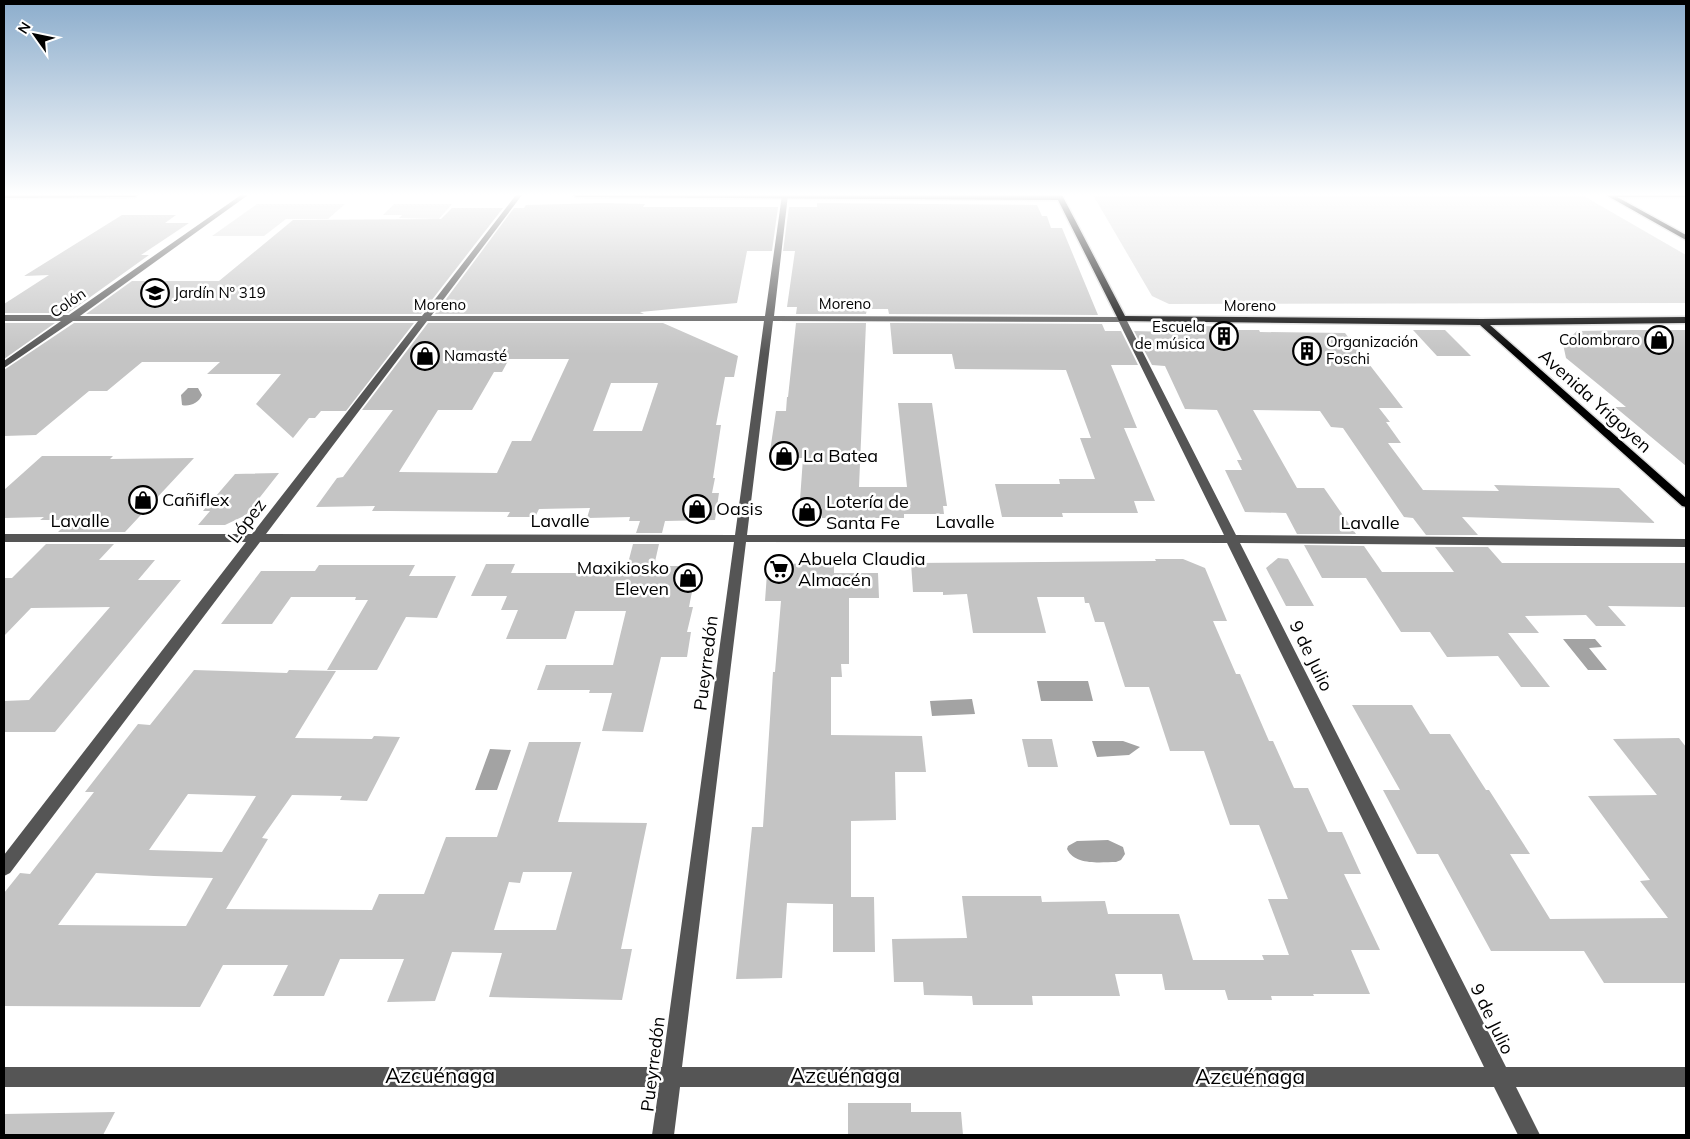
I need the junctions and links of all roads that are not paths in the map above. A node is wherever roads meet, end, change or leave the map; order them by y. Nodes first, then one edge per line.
1 (169, 248) edge
2 (478, 248) edge
3 (779, 248) edge
4 (1086, 248) edge
5 (71, 317) junction
6 (4, 318) edge
7 (424, 318) junction
8 (770, 318) junction
9 (1122, 319) junction
10 (1686, 320) edge
11 (1482, 322) junction
12 (4, 365) edge
13 (1686, 504) edge
14 (4, 538) edge
15 (256, 539) junction
16 (741, 539) junction
17 (1232, 539) junction
18 (1686, 543) edge
19 (4, 868) edge
20 (671, 1076) junction
21 (4, 1077) edge
22 (1500, 1077) junction
23 (1686, 1077) edge
24 (663, 1135) edge
25 (1529, 1135) edge

1 - 5 street, Colón
2 - 7 street, López
3 - 8 street, Pueyrredón
4 - 9 main road, 9 de Julio
5 - 6 street, Moreno
5 - 7 street, Moreno
5 - 12 street, Colón
7 - 8 street, Moreno
7 - 15 street, López
8 - 9 street, Moreno
8 - 16 street, Pueyrredón
9 - 11 main road, Moreno
9 - 17 street, 9 de Julio
10 - 11 main road, Moreno
11 - 13 main road, Avenida Yrigoyen
14 - 15 street, Lavalle
15 - 16 street, Lavalle
15 - 19 street, López
16 - 17 street, Lavalle
16 - 20 street, Pueyrredón
17 - 18 street, Lavalle
17 - 22 street, 9 de Julio
20 - 21 street, Azcuénaga
20 - 22 street, Azcuénaga
20 - 24 street, Pueyrredón
22 - 23 street, Azcuénaga
22 - 25 street, 9 de Julio

